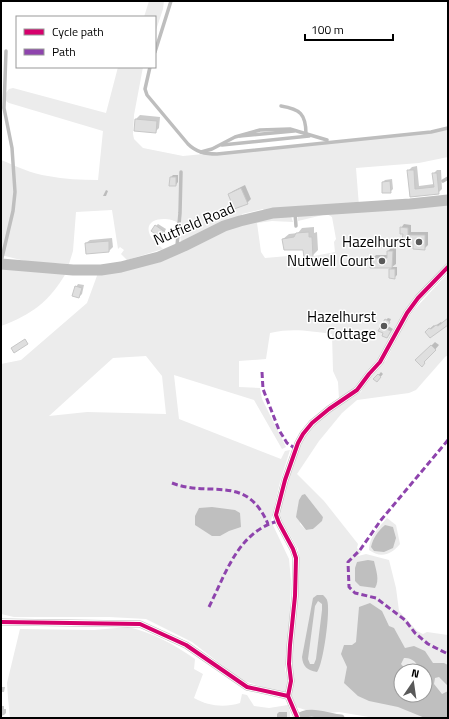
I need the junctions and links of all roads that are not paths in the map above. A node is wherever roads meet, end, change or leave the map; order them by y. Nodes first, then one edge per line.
1 (170, 1) edge
2 (156, 49) edge
3 (6, 51) dead end
4 (150, 68) edge
5 (281, 106) dead end
6 (448, 128) edge
7 (306, 134) junction
8 (312, 136) junction
9 (332, 141) junction
10 (219, 145) junction
11 (200, 152) junction
12 (181, 172) dead end
13 (448, 178) edge
14 (443, 181) dead end
15 (448, 200) edge
16 (295, 212) junction
17 (296, 226) dead end
18 (177, 249) junction
19 (1, 263) edge
20 (448, 267) edge
21 (1, 622) edge
22 (288, 696) junction
23 (297, 717) edge
24 (341, 718) edge

1 - 2 lane
3 - 19 lane
4 - 11 lane
5 - 7 lane
6 - 9 lane
7 - 8 lane
7 - 10 lane
8 - 9 lane
8 - 10 lane
9 - 11 lane
10 - 11 lane
12 - 18 lane
13 - 14 lane
15 - 16 main road, Nutfield Road
16 - 17 lane
16 - 18 main road, Nutfield Road
18 - 19 main road, Nutfield Road
20 - 22 street
21 - 22 street
22 - 23 street
23 - 24 street

